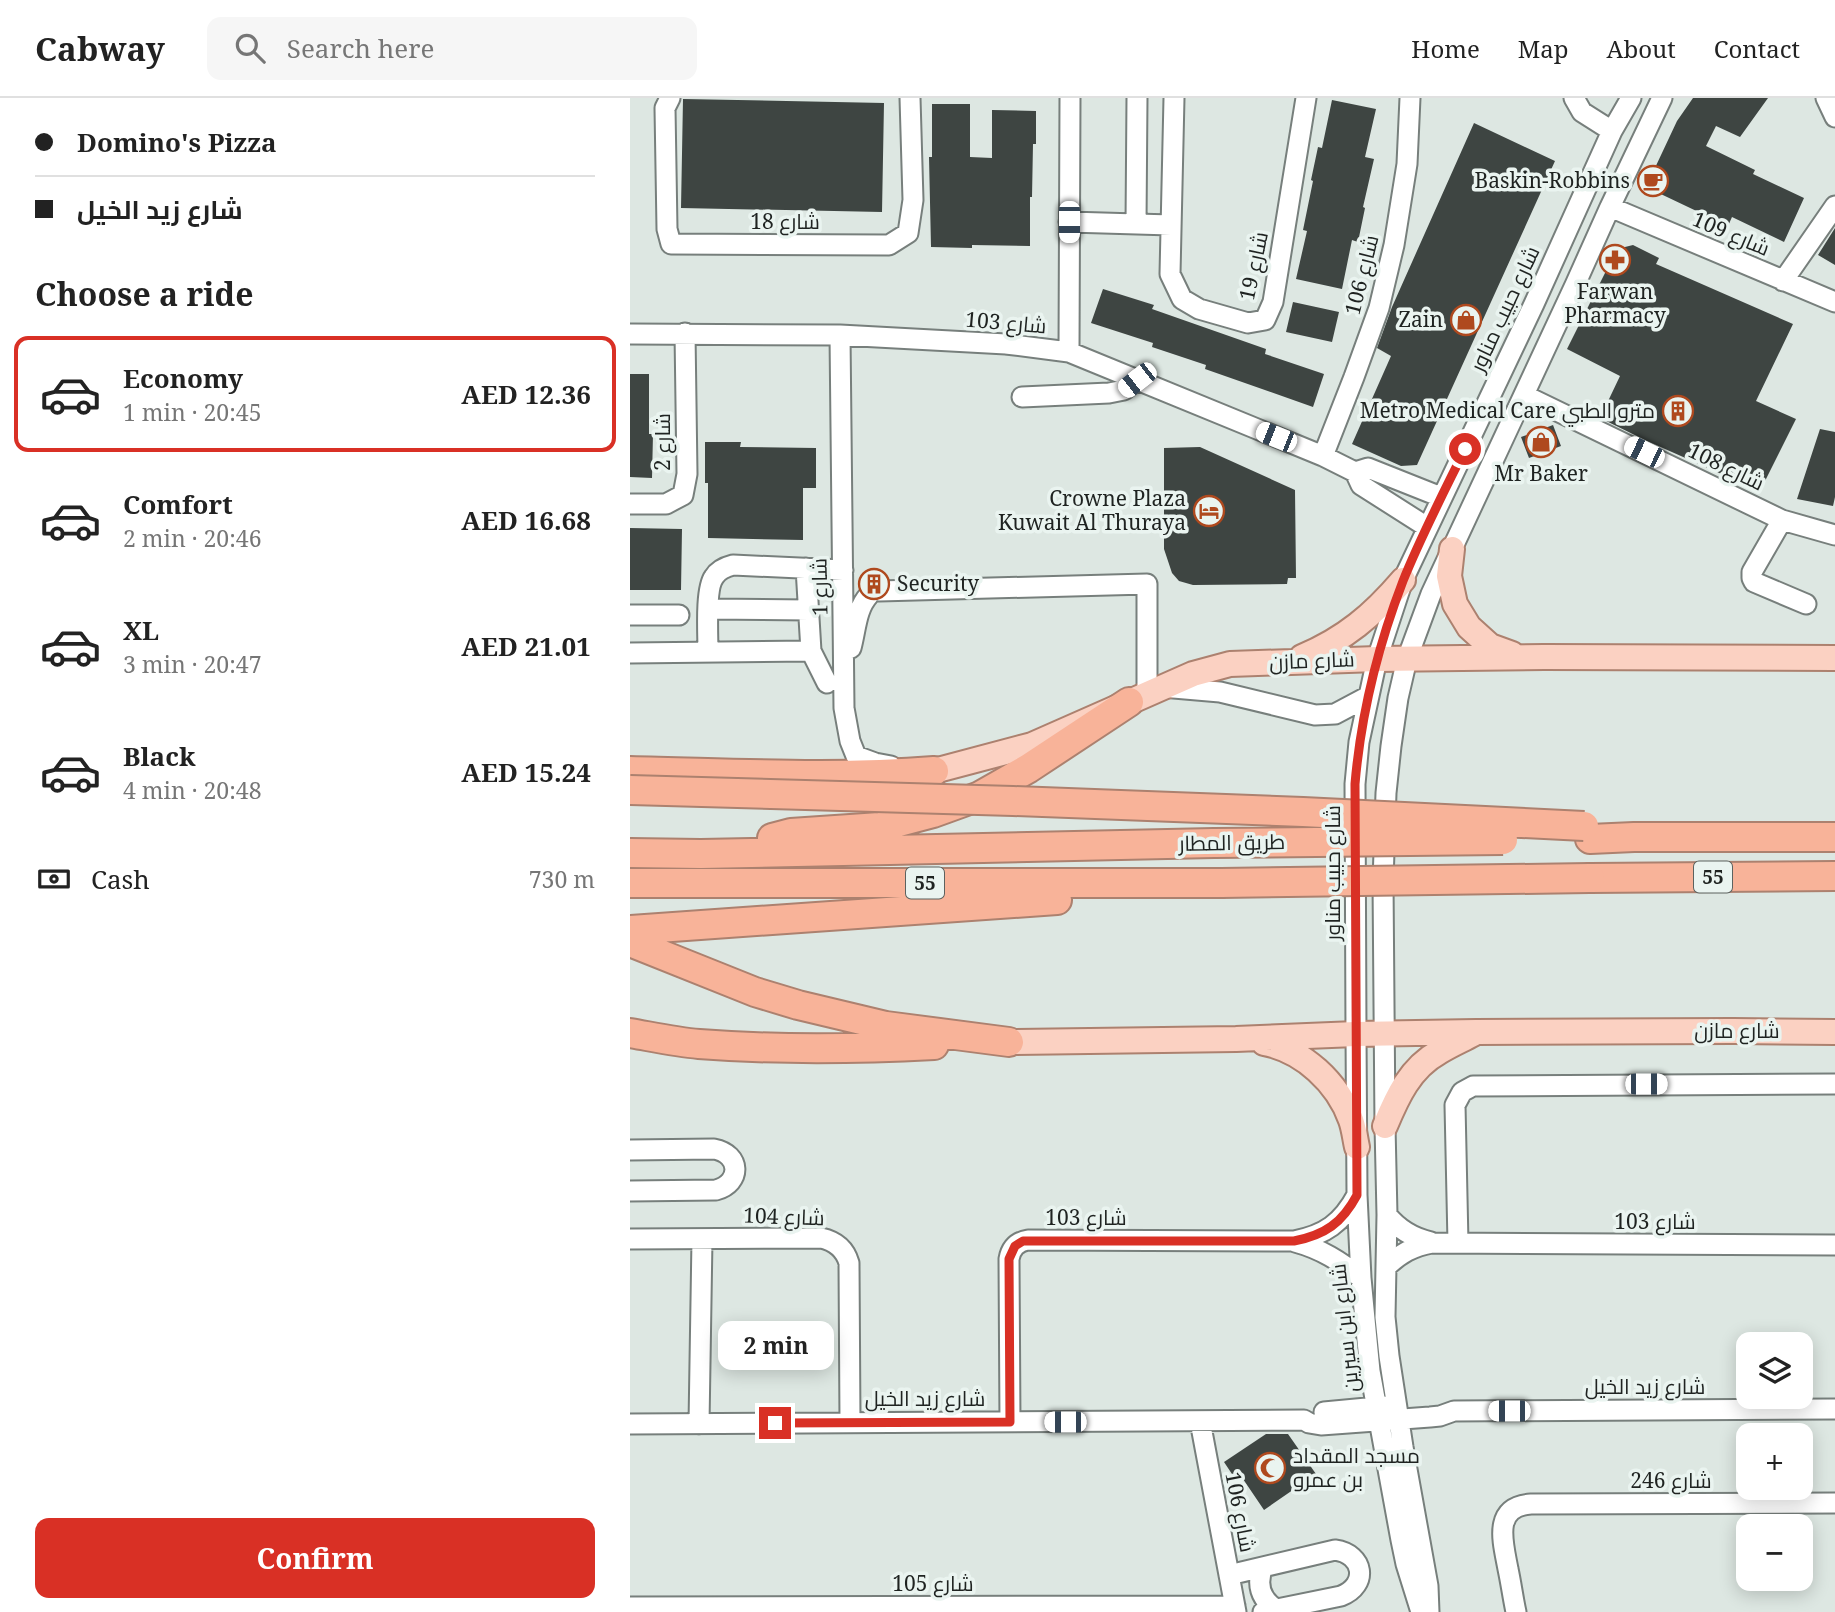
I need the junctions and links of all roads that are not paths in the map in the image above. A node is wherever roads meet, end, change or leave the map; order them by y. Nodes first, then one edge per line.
1 (670, 98) edge
2 (910, 98) edge
3 (1070, 98) edge
4 (1137, 98) edge
5 (1174, 98) edge
6 (1306, 98) edge
7 (1410, 98) edge
8 (1574, 98) edge
9 (1631, 98) edge
10 (1662, 98) edge
11 (1826, 98) edge
12 (1835, 117) edge
13 (1612, 131) junction
14 (1835, 206) edge
15 (1610, 207) junction
16 (1069, 222) junction
17 (1136, 224) junction
18 (1171, 225) junction
19 (1549, 271) junction
20 (1783, 281) junction
21 (1575, 285) junction
22 (1835, 302) edge
23 (1534, 304) junction
24 (1561, 315) junction
25 (685, 333) junction
26 (630, 334) edge
27 (840, 335) junction
28 (1069, 352) junction
29 (1137, 380) junction
30 (1524, 395) junction
31 (1022, 397) dead end
32 (1322, 456) junction
33 (1355, 472) junction
34 (1441, 497) junction
35 (630, 504) edge
36 (1782, 520) junction
37 (1427, 527) junction
38 (1835, 535) edge
39 (1452, 549) junction
40 (806, 568) junction
41 (843, 569) junction
42 (1403, 580) junction
43 (1806, 604) dead end
44 (709, 609) junction
45 (808, 610) junction
46 (630, 615) edge
47 (679, 615) dead end
48 (708, 651) junction
49 (811, 651) junction
50 (630, 653) edge
51 (1544, 657) junction
52 (1835, 658) edge
53 (1377, 659) junction
54 (1407, 659) junction
55 (1289, 662) junction
56 (836, 678) junction
57 (1146, 695) junction
58 (1367, 697) junction
59 (630, 771) edge
60 (934, 771) junction
61 (630, 790) edge
62 (1587, 832) junction
63 (1835, 837) edge
64 (630, 853) edge
65 (701, 854) junction
66 (1835, 876) edge
67 (630, 883) edge
68 (1219, 883) junction
69 (630, 930) edge
70 (630, 942) edge
71 (1476, 1032) junction
72 (1835, 1032) edge
73 (630, 1033) edge
74 (1356, 1034) junction
75 (1384, 1034) junction
76 (1236, 1039) junction
77 (1009, 1042) junction
78 (1835, 1083) edge
79 (1385, 1126) junction
80 (1357, 1147) junction
81 (630, 1150) edge
82 (630, 1191) edge
83 (1357, 1195) junction
84 (1387, 1215) junction
85 (702, 1238) junction
86 (630, 1239) edge
87 (1301, 1240) junction
88 (1432, 1243) junction
89 (1458, 1243) junction
90 (1835, 1245) edge
91 (1386, 1267) junction
92 (1361, 1278) junction
93 (1835, 1409) edge
94 (1398, 1412) junction
95 (1377, 1414) junction
96 (1200, 1421) junction
97 (850, 1422) junction
98 (1010, 1422) junction
99 (630, 1424) edge
100 (699, 1424) junction
101 (1835, 1503) edge
102 (1263, 1567) junction
103 (1229, 1575) junction
104 (630, 1607) edge
105 (769, 1609) edge
106 (926, 1609) edge
107 (1236, 1609) edge
108 (1269, 1610) edge
109 (1421, 1612) edge
110 (1429, 1612) edge
111 (1516, 1612) edge

1 - 2 street, شارع 18
3 - 16 street
4 - 17 street
5 - 18 street, شارع 19
6 - 18 street, شارع 19
7 - 32 street, شارع 106
8 - 13 street
9 - 13 street, شارع حبيب مناور
10 - 15 street
11 - 12 street
13 - 19 street, شارع حبيب مناور
14 - 20 street
15 - 20 street, شارع 109
15 - 21 street
16 - 17 street
16 - 28 street
17 - 18 street
19 - 21 street
19 - 23 street, شارع حبيب مناور
20 - 22 street, شارع 109
21 - 24 street
23 - 24 street
23 - 34 street, شارع حبيب مناور
24 - 30 street
25 - 26 street, شارع 103
25 - 27 street, شارع 103
25 - 35 street, شارع 2
27 - 28 street, شارع 103
27 - 41 street, شارع 1
28 - 29 street, شارع 103
29 - 31 street
29 - 32 street, شارع 103
30 - 36 street, شارع 108
30 - 39 street
32 - 33 street, شارع 103
33 - 34 street, شارع 103
33 - 37 street, شارع 103
34 - 37 street, شارع حبيب مناور
36 - 38 street, شارع 108
36 - 43 street
37 - 42 street, شارع حبيب مناور
39 - 51 main road
39 - 54 street
40 - 41 street
40 - 44 street
40 - 45 street
41 - 56 street, شارع 1
42 - 53 street, شارع حبيب مناور
42 - 55 main road
44 - 45 street
44 - 48 street
45 - 49 street
46 - 47 street
48 - 49 street
48 - 50 street
49 - 56 street
51 - 52 main road, شارع مازن
51 - 54 main road, شارع مازن
53 - 54 main road, شارع مازن
53 - 55 main road, شارع مازن
53 - 58 street, شارع حبيب مناور
54 - 75 street
55 - 57 main road, شارع مازن
56 - 57 street
56 - 60 street, شارع 1
57 - 58 street
57 - 60 main road, شارع مازن
57 - 65 highway
58 - 74 street, شارع حبيب مناور
59 - 60 highway
61 - 62 highway, bridge
62 - 63 highway, طريق المطار / 55
62 - 65 highway, طريق المطار / 55, bridge
64 - 65 highway, طريق المطار / 55
66 - 68 highway, طريق المطار / 55, bridge
67 - 68 highway, طريق المطار / 55
68 - 69 highway
70 - 77 highway
71 - 72 main road, شارع مازن
71 - 75 main road, شارع مازن
71 - 79 main road
73 - 77 highway
74 - 75 main road, شارع مازن
74 - 76 main road, شارع مازن
74 - 80 street, شارع ابن سيرين
75 - 79 street, شارع ابن سيرين
76 - 77 main road, شارع مازن
76 - 80 main road
78 - 89 street
79 - 84 street, شارع ابن سيرين
80 - 83 street, شارع ابن سيرين
81 - 82 street
83 - 87 street
83 - 92 street, شارع ابن سيرين
84 - 88 street, شارع 103
84 - 91 street, شارع ابن سيرين
85 - 86 street, شارع 104
85 - 97 street, شارع 104
85 - 100 street
87 - 92 street, شارع 103
87 - 98 street, شارع 103
88 - 89 street, شارع 103
88 - 91 street, شارع 103
89 - 90 street, شارع 103
91 - 94 street, شارع ابن سيرين
92 - 95 street, شارع ابن سيرين
93 - 94 street, شارع زيد الخيل
94 - 95 street, شارع زيد الخيل
94 - 110 street, شارع ابن سيرين
95 - 96 street, شارع زيد الخيل
95 - 109 street, شارع ابن سيرين
96 - 98 street, شارع زيد الخيل
96 - 103 street, شارع 106
97 - 98 street, شارع زيد الخيل
97 - 100 street, شارع زيد الخيل
99 - 100 street, شارع زيد الخيل
101 - 111 street, شارع 246
102 - 103 street
102 - 108 street
102 - 108 street
103 - 107 street, شارع 106
104 - 105 street, شارع 105
105 - 106 street, شارع 105
106 - 107 street, شارع 105

